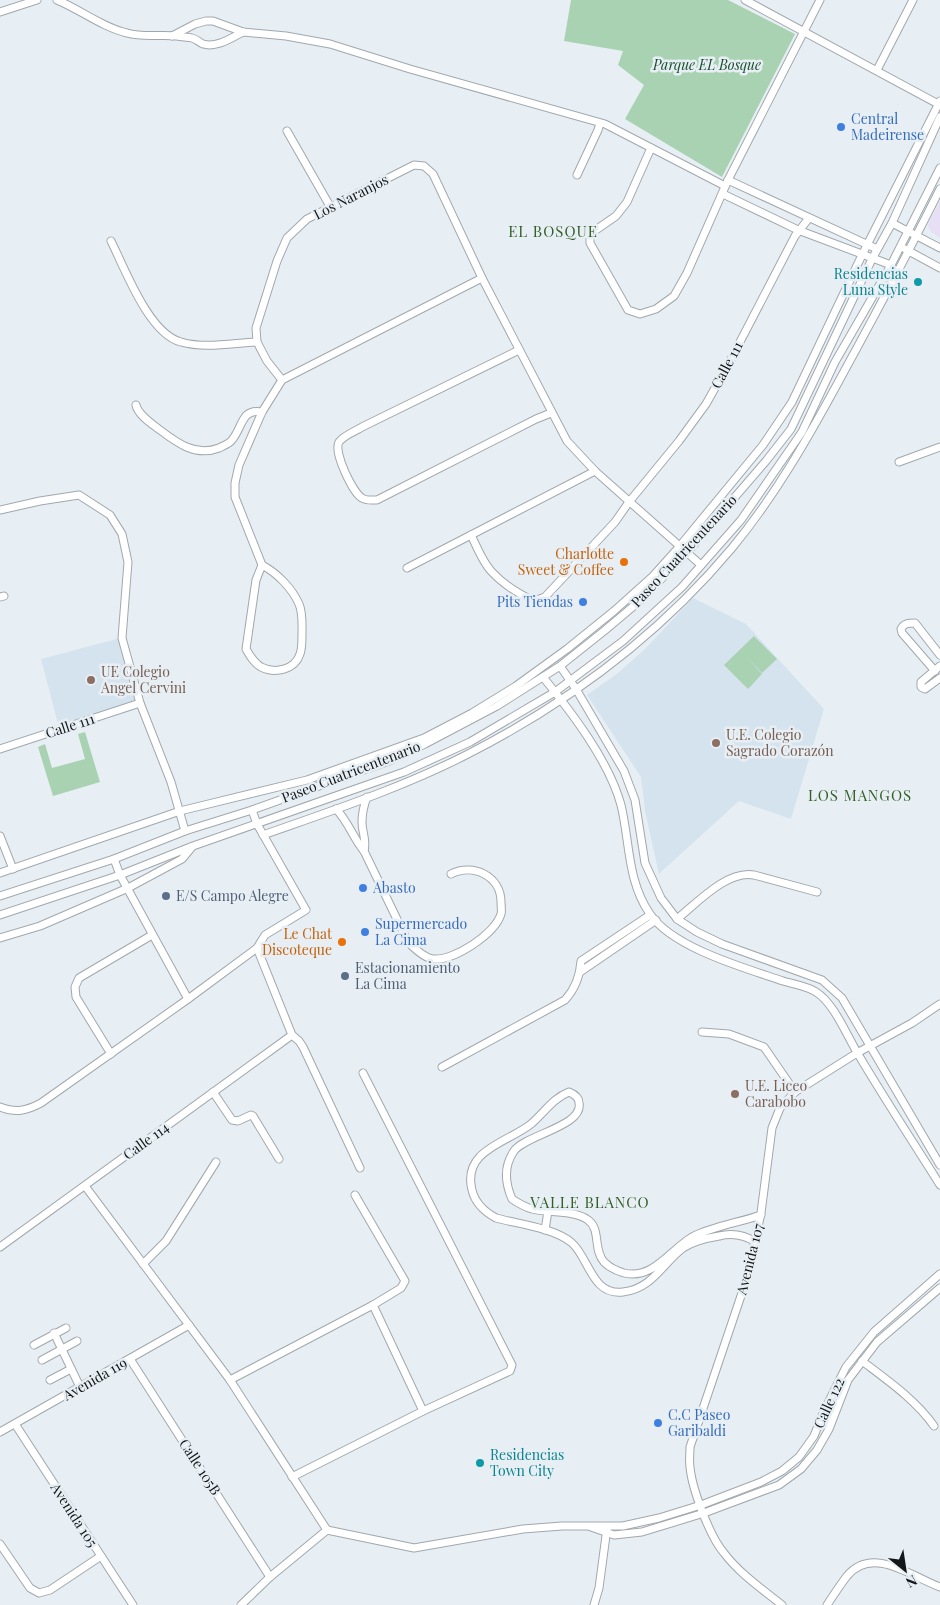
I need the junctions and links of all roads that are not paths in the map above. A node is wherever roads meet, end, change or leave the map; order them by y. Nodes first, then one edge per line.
1 (10, 0) edge
2 (38, 0) edge
3 (57, 0) edge
4 (745, 0) edge
5 (820, 0) edge
6 (913, 0) edge
7 (17, 6) junction
8 (0, 12) edge
9 (195, 24) junction
10 (242, 32) junction
11 (803, 32) junction
12 (172, 36) junction
13 (193, 38) junction
14 (876, 70) junction
15 (940, 104) edge
16 (940, 118) edge
17 (600, 123) junction
18 (287, 131) dead end
19 (651, 148) junction
20 (940, 168) edge
21 (577, 175) dead end
22 (725, 187) junction
23 (940, 189) edge
24 (331, 208) junction
25 (809, 218) junction
26 (892, 223) junction
27 (798, 230) junction
28 (908, 231) junction
29 (916, 236) junction
30 (110, 241) dead end
31 (867, 246) junction
32 (900, 247) junction
33 (940, 248) edge
34 (877, 249) junction
35 (909, 251) junction
36 (862, 256) junction
37 (872, 259) junction
38 (891, 265) junction
39 (940, 268) edge
40 (482, 278) junction
41 (257, 342) junction
42 (519, 350) junction
43 (851, 361) junction
44 (835, 362) junction
45 (282, 380) junction
46 (136, 405) dead end
47 (262, 412) junction
48 (551, 413) junction
49 (940, 446) edge
50 (899, 462) dead end
51 (594, 470) junction
52 (629, 502) junction
53 (0, 510) edge
54 (471, 535) junction
55 (679, 548) junction
56 (686, 553) junction
57 (262, 565) junction
58 (701, 566) junction
59 (407, 568) dead end
60 (572, 644) junction
61 (585, 646) junction
62 (940, 655) edge
63 (560, 666) junction
64 (937, 669) edge
65 (543, 677) junction
66 (940, 678) edge
67 (570, 680) junction
68 (516, 686) junction
69 (576, 689) junction
70 (521, 692) junction
71 (554, 692) junction
72 (560, 699) junction
73 (140, 703) junction
74 (424, 738) junction
75 (436, 739) junction
76 (0, 749) edge
77 (455, 760) junction
78 (427, 762) junction
79 (367, 797) junction
80 (336, 809) junction
81 (252, 810) junction
82 (180, 811) junction
83 (257, 824) junction
84 (185, 831) junction
85 (263, 835) junction
86 (0, 836) edge
87 (193, 846) junction
88 (364, 851) junction
89 (114, 859) junction
90 (13, 869) junction
91 (0, 873) edge
92 (451, 874) dead end
93 (120, 875) junction
94 (128, 888) junction
95 (817, 892) dead end
96 (0, 896) edge
97 (0, 915) edge
98 (650, 915) junction
99 (677, 919) junction
100 (656, 920) junction
101 (152, 935) junction
102 (0, 938) edge
103 (257, 948) junction
104 (580, 972) junction
105 (188, 999) junction
106 (940, 1004) edge
107 (702, 1032) dead end
108 (292, 1035) junction
109 (870, 1046) junction
110 (857, 1053) junction
111 (111, 1054) junction
112 (442, 1067) dead end
113 (363, 1072) dead end
114 (213, 1092) junction
115 (795, 1092) junction
116 (0, 1107) edge
117 (279, 1159) dead end
118 (216, 1162) dead end
119 (940, 1165) edge
120 (360, 1168) dead end
121 (940, 1185) edge
122 (85, 1186) junction
123 (355, 1195) dead end
124 (548, 1211) junction
125 (761, 1214) junction
126 (732, 1224) junction
127 (545, 1230) junction
128 (732, 1234) junction
129 (755, 1242) junction
130 (0, 1247) edge
131 (143, 1264) junction
132 (940, 1274) edge
133 (632, 1275) junction
134 (940, 1288) edge
135 (633, 1290) junction
136 (372, 1305) junction
137 (188, 1325) junction
138 (66, 1328) dead end
139 (54, 1333) junction
140 (77, 1341) dead end
141 (34, 1345) dead end
142 (62, 1350) junction
143 (130, 1359) junction
144 (42, 1360) dead end
145 (862, 1361) junction
146 (71, 1369) junction
147 (50, 1380) dead end
148 (230, 1380) junction
149 (80, 1387) junction
150 (422, 1411) junction
151 (15, 1424) junction
152 (934, 1426) dead end
153 (0, 1432) edge
154 (292, 1477) junction
155 (701, 1505) junction
156 (704, 1513) junction
157 (607, 1529) junction
158 (327, 1530) junction
159 (0, 1544) edge
160 (101, 1556) junction
161 (270, 1577) junction
162 (940, 1587) edge
163 (131, 1604) edge
164 (241, 1605) edge
165 (594, 1605) edge
166 (782, 1605) edge
167 (827, 1605) edge

1 - 7 street
2 - 7 street
3 - 12 street
4 - 11 street
5 - 11 street
6 - 14 street
7 - 8 street
9 - 10 street
9 - 12 street
9 - 13 street
10 - 13 street
10 - 17 street
11 - 14 street
11 - 22 street
12 - 13 street
14 - 15 street
15 - 31 street, Paseo Cuatricentenario
16 - 26 street, Paseo Cuatricentenario
17 - 19 street
17 - 21 street
18 - 24 street
19 - 22 street
19 - 22 street
20 - 28 street, Paseo Cuatricentenario
22 - 25 street
22 - 27 street
23 - 29 street, Paseo Cuatricentenario
24 - 40 street, Los Naranjos
24 - 41 street, Los Naranjos
25 - 27 street, Calle 111
25 - 31 street
26 - 28 street
26 - 34 street, Paseo Cuatricentenario
27 - 36 street
27 - 52 street, Calle 111
28 - 29 street
28 - 32 street, Paseo Cuatricentenario
29 - 33 street
29 - 35 street, Paseo Cuatricentenario
30 - 41 street
31 - 34 street
31 - 36 street, Paseo Cuatricentenario
32 - 35 street
32 - 38 street, Paseo Cuatricentenario
34 - 37 street, Paseo Cuatricentenario
35 - 39 street
35 - 43 street, Paseo Cuatricentenario
36 - 37 street
36 - 55 street, Paseo Cuatricentenario
37 - 38 street
37 - 56 street, Paseo Cuatricentenario
38 - 44 street, Paseo Cuatricentenario
40 - 42 street
40 - 45 street
41 - 45 street
42 - 48 street
42 - 48 street
43 - 44 street
43 - 69 street, Paseo Cuatricentenario
44 - 58 street, Paseo Cuatricentenario
45 - 47 street
46 - 47 street
47 - 57 street
48 - 51 street
49 - 50 street
51 - 52 street
51 - 54 street
52 - 54 street, Calle 111
52 - 55 street
53 - 73 street
54 - 59 street
55 - 56 street
55 - 60 street, Paseo Cuatricentenario
56 - 58 street
56 - 61 street, Paseo Cuatricentenario
57 - 57 street
58 - 67 street, Paseo Cuatricentenario
60 - 61 street
60 - 68 street, Paseo Cuatricentenario
61 - 63 street, Paseo Cuatricentenario
62 - 64 street
63 - 65 street, Paseo Cuatricentenario
63 - 67 street
64 - 66 street
65 - 70 street, Paseo Cuatricentenario
65 - 71 street
67 - 69 street
67 - 71 street, Paseo Cuatricentenario
68 - 70 street
68 - 74 street, Paseo Cuatricentenario
69 - 72 street, Paseo Cuatricentenario
69 - 99 street
70 - 75 street, Paseo Cuatricentenario
71 - 72 street
71 - 78 street, Paseo Cuatricentenario
72 - 77 street, Paseo Cuatricentenario
72 - 98 street
73 - 76 street, Calle 111
73 - 82 street
74 - 75 street
74 - 82 street, Paseo Cuatricentenario
75 - 81 street, Paseo Cuatricentenario
77 - 78 street
77 - 79 street, Paseo Cuatricentenario
78 - 83 street, Paseo Cuatricentenario
79 - 80 street, Paseo Cuatricentenario
79 - 88 street
80 - 85 street, Paseo Cuatricentenario
80 - 88 street
81 - 83 street
81 - 84 street, Paseo Cuatricentenario
82 - 84 street
82 - 90 street, Paseo Cuatricentenario
83 - 85 street
83 - 87 street, Paseo Cuatricentenario
84 - 89 street, Paseo Cuatricentenario
85 - 103 street
86 - 90 street
87 - 93 street, Paseo Cuatricentenario
87 - 94 street, Paseo Cuatricentenario
88 - 92 street
89 - 93 street
89 - 96 street, Paseo Cuatricentenario
90 - 91 street, Paseo Cuatricentenario
93 - 94 street
93 - 97 street, Paseo Cuatricentenario
94 - 101 street
94 - 102 street, Paseo Cuatricentenario
95 - 99 street
98 - 100 street
98 - 104 street
99 - 109 street
100 - 104 street
100 - 110 street
101 - 105 street
101 - 111 street
103 - 105 street
103 - 108 street
104 - 112 street
105 - 111 street
106 - 109 street, Avenida 107
107 - 115 street
108 - 114 street, Calle 114
108 - 120 street
109 - 110 street, Avenida 107
109 - 119 street
110 - 115 street, Avenida 107
110 - 121 street
111 - 116 street
113 - 150 street
114 - 117 street
114 - 122 street, Calle 114
115 - 125 street, Avenida 107
118 - 131 street
122 - 130 street, Calle 114
122 - 131 street
123 - 136 street
124 - 127 street
124 - 127 street
124 - 133 street
125 - 126 street
125 - 129 street, Avenida 107
126 - 128 street
126 - 133 street
127 - 135 street
128 - 129 street
128 - 135 street
129 - 155 street, Avenida 107
131 - 137 street
132 - 155 street, Calle 122
133 - 135 street
134 - 145 street, Calle 122
136 - 148 street
136 - 150 street
137 - 143 street, Avenida 119
137 - 148 street
138 - 139 street
139 - 141 street
139 - 142 street
140 - 142 street
142 - 144 street
142 - 146 street
143 - 149 street, Avenida 119
143 - 161 street, Calle 105B
145 - 152 street
145 - 156 street, Calle 122
146 - 147 street
146 - 149 street
148 - 154 street
149 - 151 street, Avenida 119
150 - 154 street
151 - 153 street, Avenida 119
151 - 160 street, Avenida 105
154 - 158 street
155 - 156 street, Avenida 107
155 - 157 street, Calle 122
156 - 157 street, Calle 122
156 - 166 street, Avenida 107
157 - 158 street
157 - 165 street
158 - 161 street
159 - 160 street
160 - 163 street, Avenida 105
161 - 164 street
162 - 167 street

